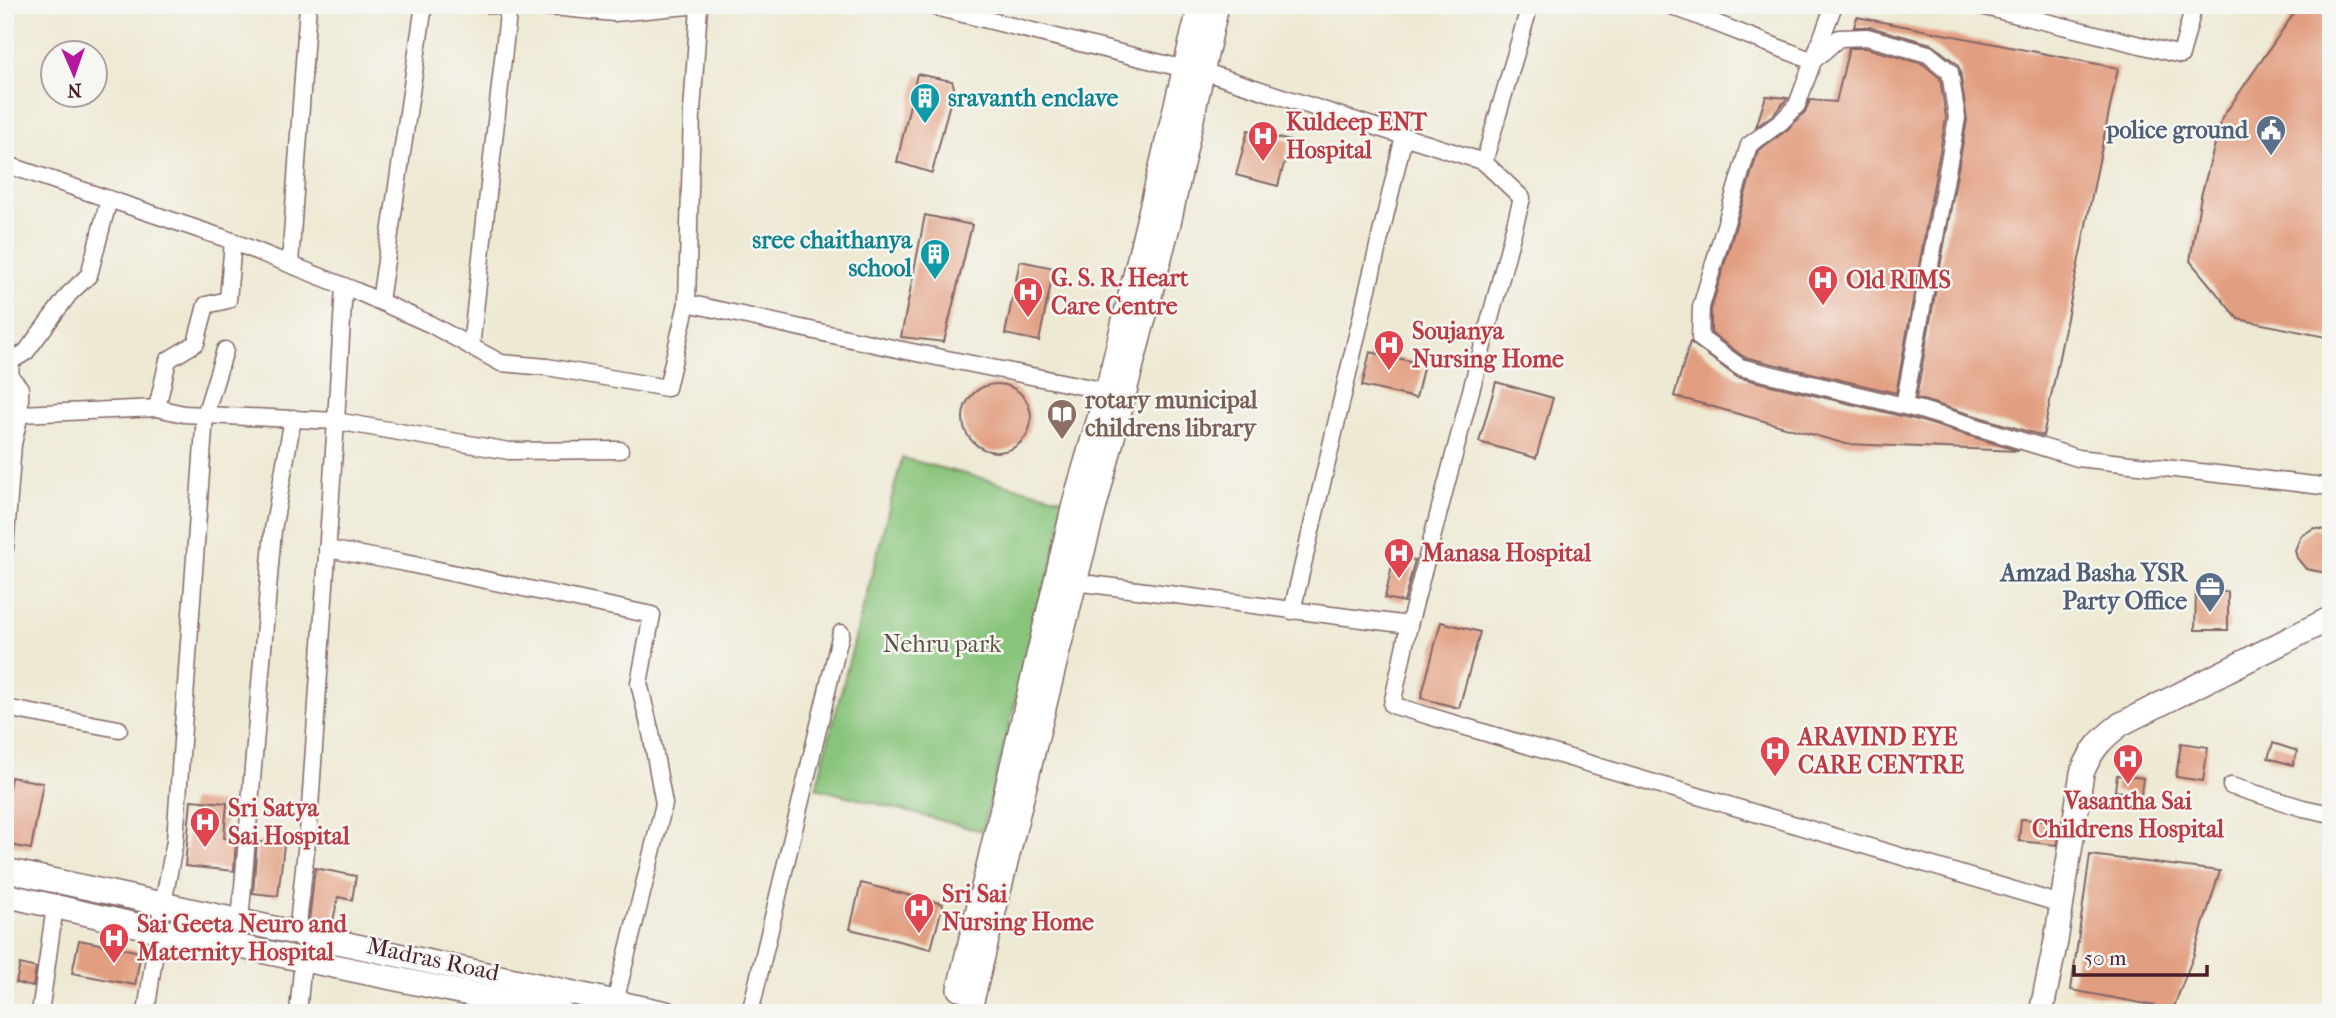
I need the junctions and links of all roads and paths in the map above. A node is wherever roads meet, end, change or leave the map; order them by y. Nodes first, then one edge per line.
1 (307, 5) edge
2 (424, 5) edge
3 (491, 5) edge
4 (699, 5) edge
5 (927, 5) edge
6 (1200, 5) edge
7 (1217, 5) edge
8 (1530, 5) edge
9 (1669, 5) edge
10 (1834, 5) edge
11 (1977, 5) edge
12 (2194, 5) edge
13 (509, 6) edge
14 (1814, 61) junction
15 (1194, 70) junction
16 (1404, 136) junction
17 (1484, 162) junction
18 (5, 164) edge
19 (109, 199) junction
20 (233, 241) junction
21 (290, 264) junction
22 (344, 286) junction
23 (380, 301) junction
24 (687, 303) junction
25 (471, 347) junction
26 (225, 350) dead end
27 (1116, 393) junction
28 (1904, 406) junction
29 (157, 408) junction
30 (20, 414) junction
31 (205, 415) junction
32 (293, 418) junction
33 (335, 421) junction
34 (9, 443) edge
35 (621, 450) dead end
36 (2331, 487) edge
37 (5, 549) edge
38 (327, 549) junction
39 (1066, 581) junction
40 (1292, 611) junction
41 (2331, 618) edge
42 (1409, 625) junction
43 (841, 633) dead end
44 (5, 708) edge
45 (119, 729) dead end
46 (2231, 786) dead end
47 (2331, 814) edge
48 (5, 870) edge
49 (5, 895) edge
50 (2061, 904) junction
51 (163, 905) junction
52 (55, 906) junction
53 (240, 922) junction
54 (158, 930) junction
55 (297, 934) junction
56 (303, 959) junction
57 (615, 1002) junction
58 (40, 1013) edge
59 (146, 1013) edge
60 (298, 1013) edge
61 (562, 1013) edge
62 (666, 1013) edge
63 (750, 1013) edge
64 (953, 1013) edge
65 (969, 1013) edge
66 (2041, 1013) edge

1 - 21 street
2 - 23 street
3 - 13 street
4 - 13 street
4 - 24 street
5 - 15 street
6 - 15 main road
7 - 15 main road
8 - 17 street
9 - 14 street
10 - 14 street
11 - 12 street
13 - 25 street
14 - 28 street
14 - 28 street
15 - 16 street
15 - 27 main road
16 - 17 street
16 - 40 street
17 - 42 street
18 - 19 street
19 - 20 street
19 - 30 street
20 - 21 street
20 - 29 street
21 - 22 street
22 - 23 street
22 - 33 street
23 - 25 street
24 - 25 street
24 - 27 street
26 - 31 street
27 - 39 main road
28 - 36 street
29 - 30 street
29 - 31 street
30 - 34 street
31 - 32 street
31 - 51 street
32 - 33 street
32 - 53 street
33 - 35 street
33 - 38 street
34 - 37 street
38 - 55 street
38 - 57 street
39 - 40 street
39 - 64 main road
39 - 65 main road
40 - 42 street
41 - 50 main road
42 - 50 street
43 - 63 street
44 - 45 street
46 - 47 street
48 - 51 main road
49 - 52 main road, Madras Road
50 - 66 main road
51 - 53 main road
51 - 54 street
52 - 54 main road, Madras Road
52 - 58 street
53 - 55 main road
54 - 56 main road, Madras Road
54 - 59 street
55 - 57 main road
56 - 60 street
56 - 61 main road, Madras Road
57 - 62 main road

